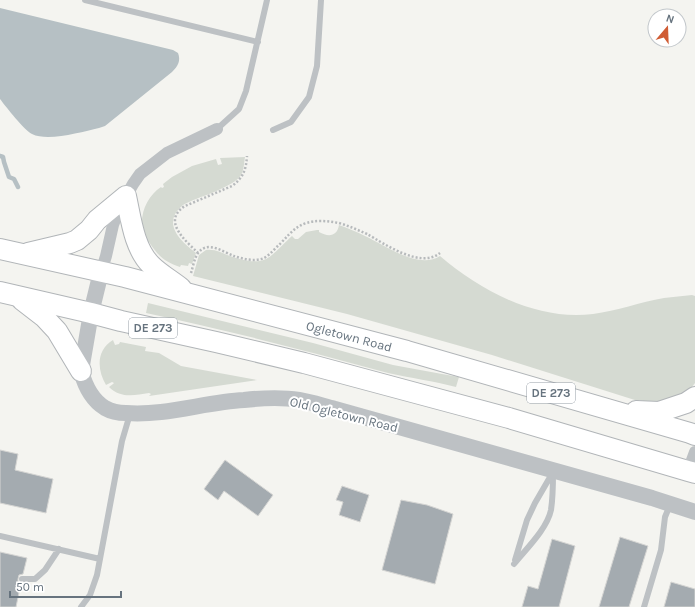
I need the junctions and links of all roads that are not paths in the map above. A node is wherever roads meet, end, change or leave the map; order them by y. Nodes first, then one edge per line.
1 (85, 0) edge
2 (268, 0) edge
3 (321, 0) edge
4 (258, 42) junction
5 (217, 129) joint
6 (273, 130) dead end
7 (126, 196) junction
8 (0, 249) edge
9 (22, 254) junction
10 (101, 272) junction
11 (9, 294) edge
12 (189, 294) junction
13 (91, 313) junction
14 (81, 371) junction
15 (695, 397) edge
16 (610, 410) junction
17 (130, 413) junction
18 (695, 435) edge
19 (695, 452) edge
20 (553, 470) junction
21 (693, 470) edge
22 (670, 503) junction
23 (695, 512) edge
24 (0, 536) edge
25 (59, 550) junction
26 (100, 559) junction
27 (22, 579) dead end
28 (81, 607) edge
29 (644, 607) edge

1 - 4 lane
2 - 4 lane
3 - 6 lane
4 - 5 lane
5 - 7 street
7 - 9 main road
7 - 10 street
7 - 12 main road
8 - 9 main road, Ogletown Road / DE 273
9 - 10 main road, Ogletown Road / DE 273
10 - 12 main road, Ogletown Road / DE 273
10 - 13 street, Old Ogletown Road
11 - 13 main road, DE 273
11 - 14 main road
12 - 16 main road, Ogletown Road / DE 273
13 - 14 street, Old Ogletown Road
13 - 21 main road, DE 273
14 - 17 street, Old Ogletown Road
15 - 16 main road
16 - 18 main road, Ogletown Road / DE 273
17 - 20 street, Old Ogletown Road
17 - 26 lane
19 - 21 street
20 - 20 lane
20 - 22 street, Old Ogletown Road
22 - 23 street, Old Ogletown Road
22 - 29 lane
24 - 25 lane
25 - 26 lane
25 - 27 lane
26 - 28 lane

